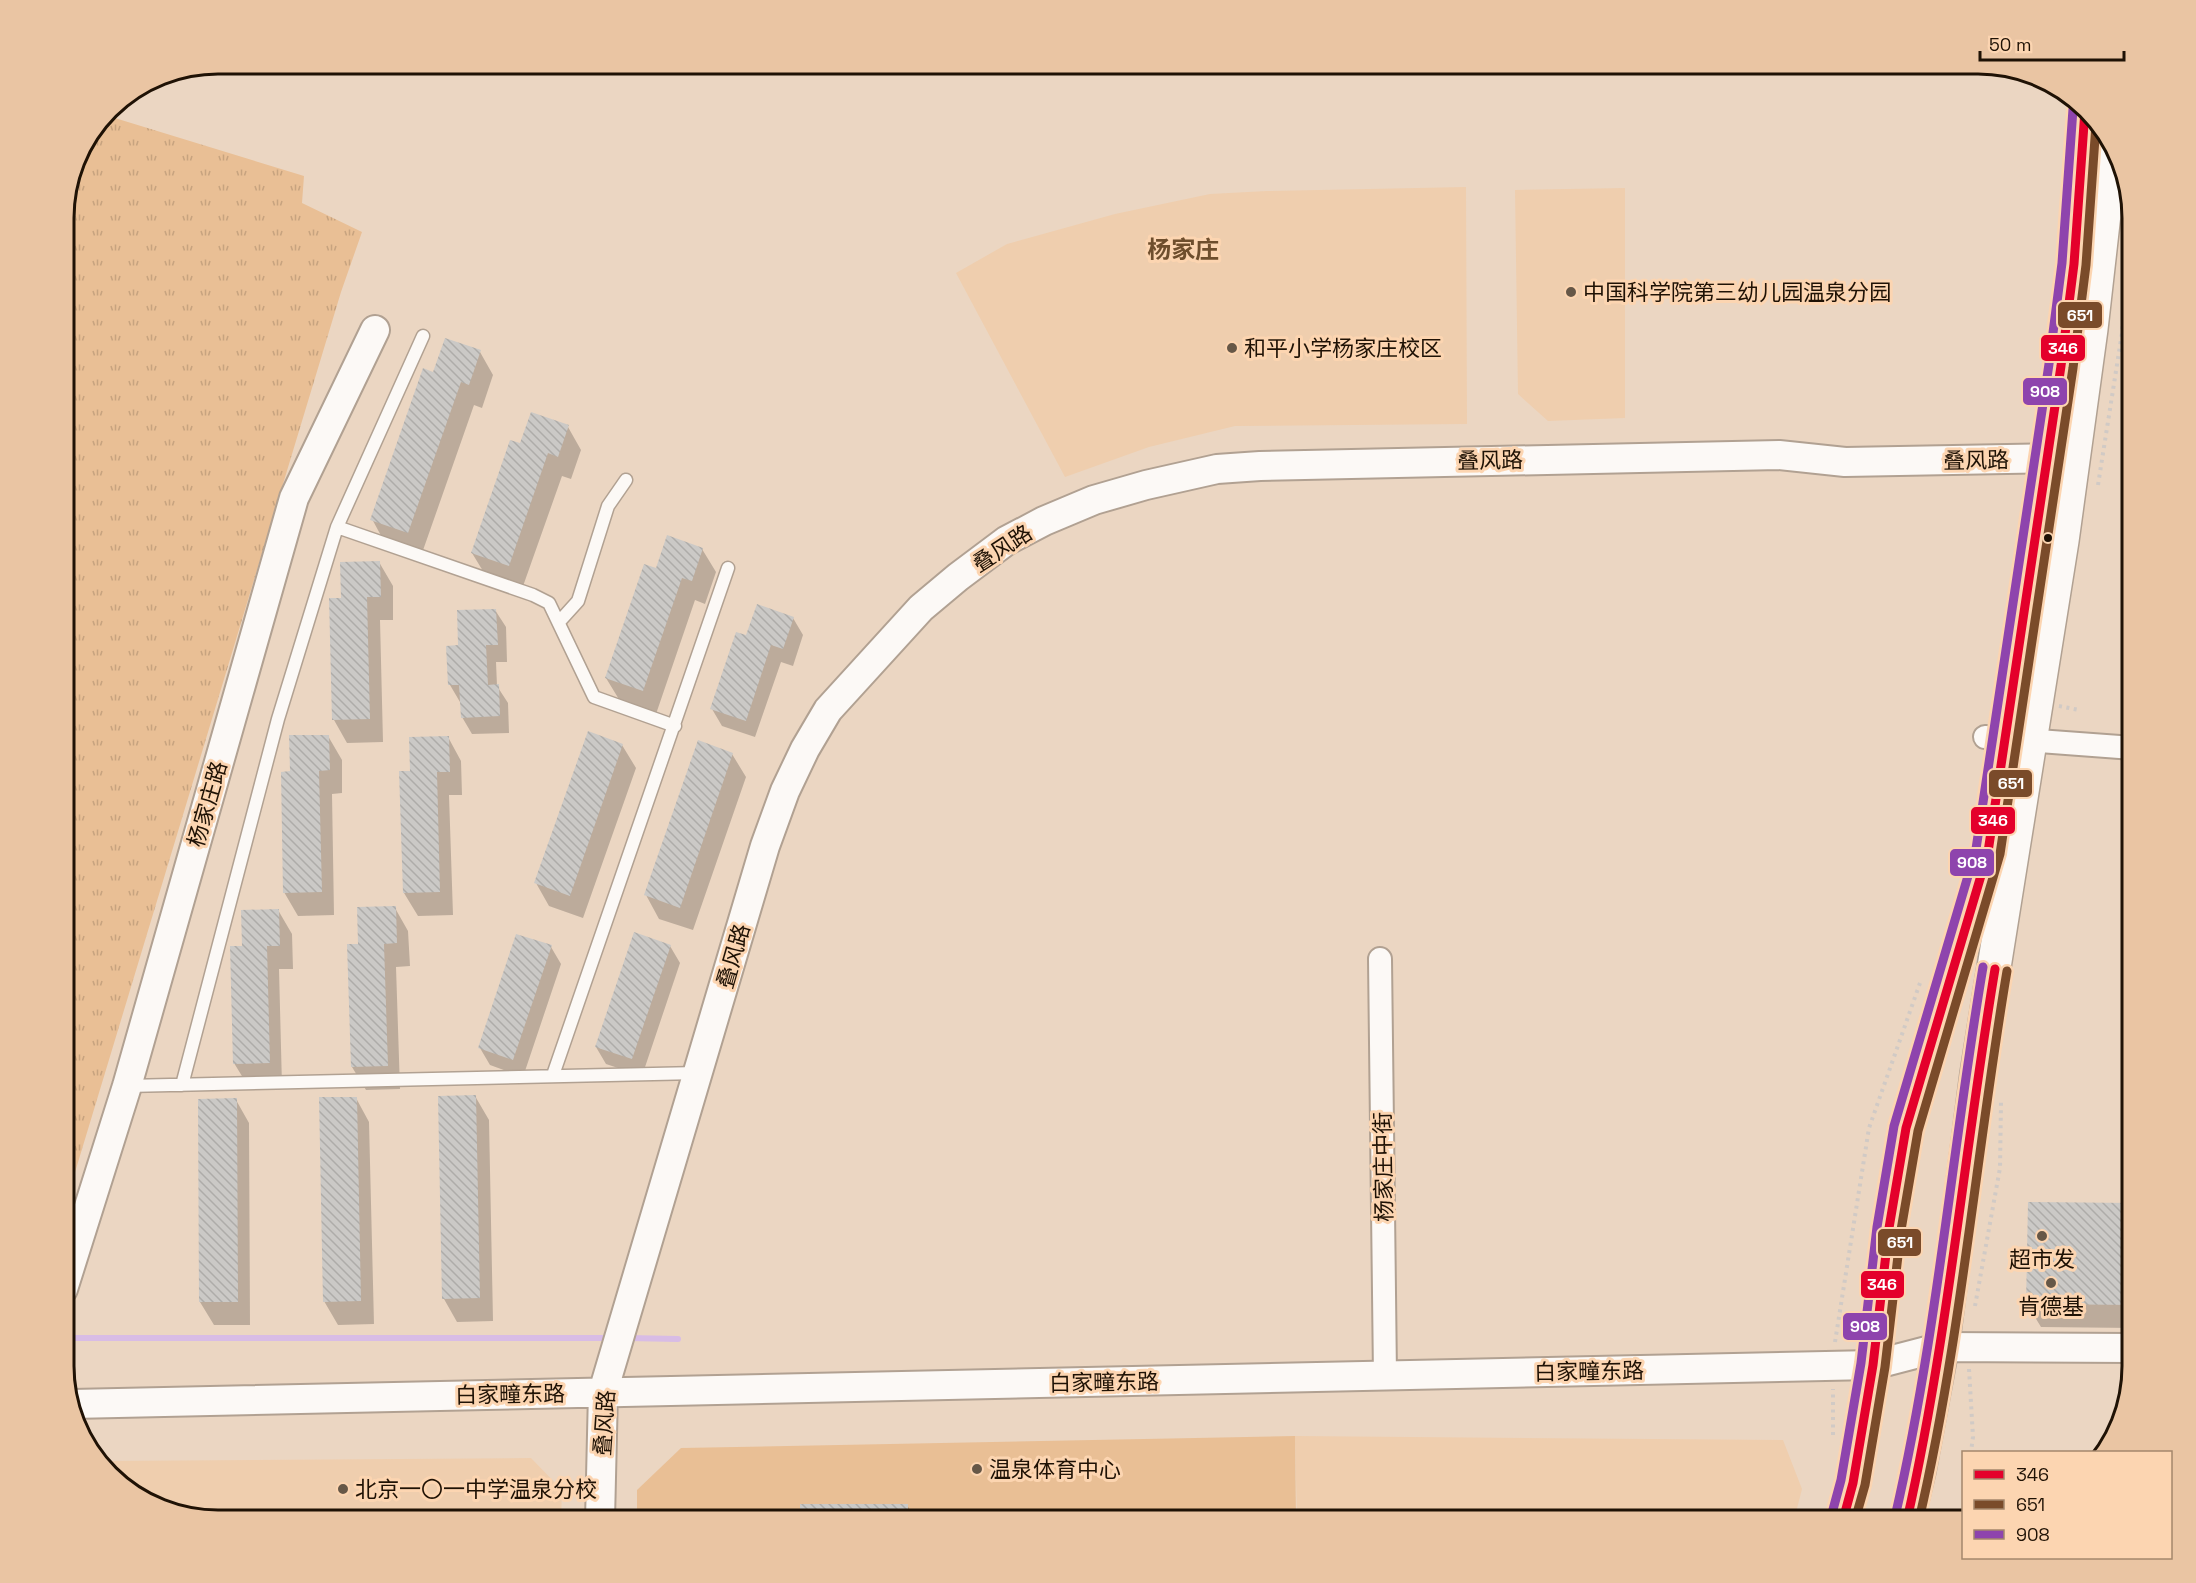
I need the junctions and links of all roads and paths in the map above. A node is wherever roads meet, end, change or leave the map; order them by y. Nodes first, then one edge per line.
1 (2084, 119) edge
2 (2108, 154) edge
3 (375, 330) dead end
4 (2122, 333) edge
5 (423, 336) dead end
6 (2060, 458) junction
7 (626, 480) dead end
8 (2097, 493) dead end
9 (337, 527) junction
10 (728, 568) dead end
11 (559, 622) junction
12 (2064, 696) dead end
13 (675, 726) junction
14 (2019, 739) junction
15 (2122, 747) edge
16 (1380, 959) dead end
17 (1924, 973) dead end
18 (698, 1073) junction
19 (553, 1075) junction
20 (182, 1085) junction
21 (127, 1086) junction
22 (2001, 1097) dead end
23 (74, 1254) edge
24 (1955, 1347) junction
25 (2122, 1348) edge
26 (1873, 1365) junction
27 (1833, 1366) junction
28 (1385, 1376) junction
29 (603, 1392) junction
30 (79, 1404) edge
31 (1833, 1443) dead end
32 (1971, 1451) edge
33 (600, 1510) edge
34 (1846, 1510) edge
35 (1909, 1510) edge

1 - 6 main road
2 - 6 main road
3 - 21 street, 杨家庄路
4 - 8 path
5 - 9 lane
6 - 14 main road
6 - 18 street, 叠风路
7 - 11 lane
9 - 11 lane
9 - 20 lane
10 - 13 lane
11 - 13 lane
12 - 14 path
13 - 19 lane
14 - 15 street
14 - 24 main road
14 - 26 main road
16 - 28 street, 杨家庄中街
17 - 27 path
18 - 19 lane
18 - 29 street, 叠风路
19 - 20 lane
20 - 21 lane
21 - 23 street, 杨家庄路
22 - 24 path
24 - 25 street, 白家疃东路
24 - 26 street, 白家疃东路
24 - 32 path
24 - 35 main road
26 - 27 street, 白家疃东路
26 - 34 main road
27 - 28 street, 白家疃东路
27 - 31 path
28 - 29 street, 白家疃东路
29 - 30 street, 白家疃东路
29 - 33 street, 叠风路

